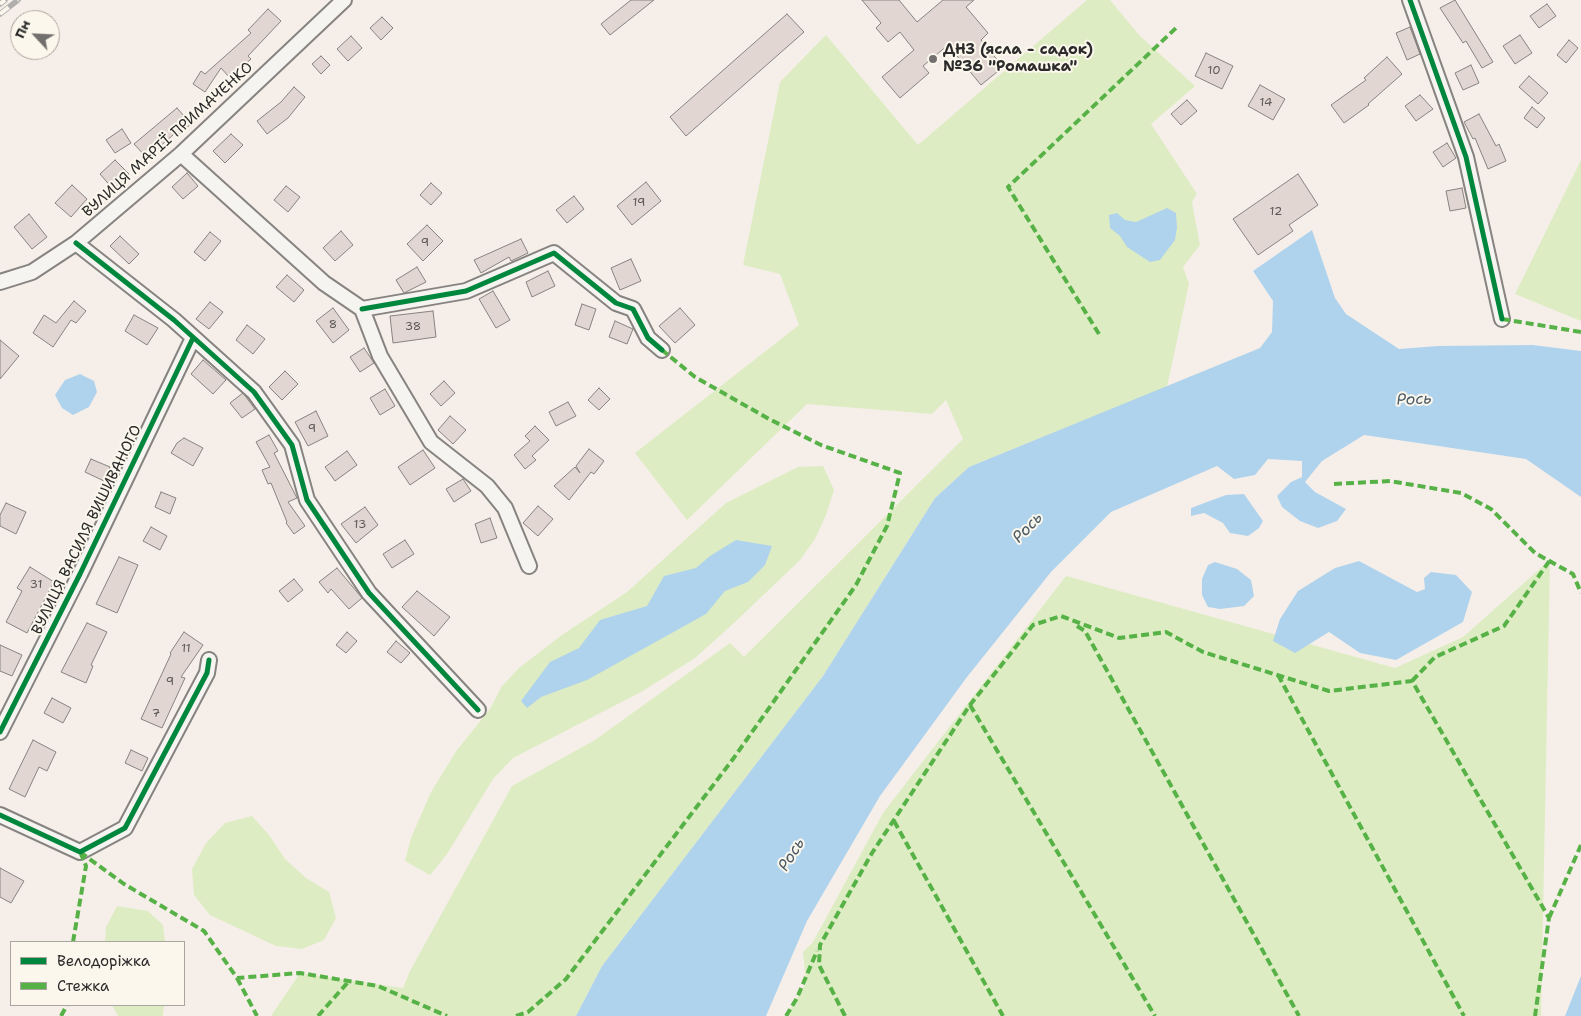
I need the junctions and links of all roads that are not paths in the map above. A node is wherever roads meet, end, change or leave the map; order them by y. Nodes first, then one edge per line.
1 (344, 0) edge
2 (1410, 0) edge
3 (181, 154) junction
4 (76, 243) junction
5 (0, 282) edge
6 (362, 309) junction
7 (1502, 319) dead end
8 (193, 338) junction
9 (662, 350) dead end
10 (529, 566) dead end
11 (208, 660) dead end
12 (478, 710) dead end
13 (0, 732) edge
14 (0, 815) edge

1 - 3 street, ВУЛИЦЯ МАРІЇ ПРИМАЧЕНКО
2 - 7 street
3 - 4 street, ВУЛИЦЯ МАРІЇ ПРИМАЧЕНКО
3 - 6 street
4 - 5 street, ВУЛИЦЯ МАРІЇ ПРИМАЧЕНКО
4 - 8 street
6 - 9 street
6 - 10 street
8 - 12 street
8 - 13 street, ВУЛИЦЯ ВАСИЛЯ ВИШИВАНОГО
11 - 14 street

